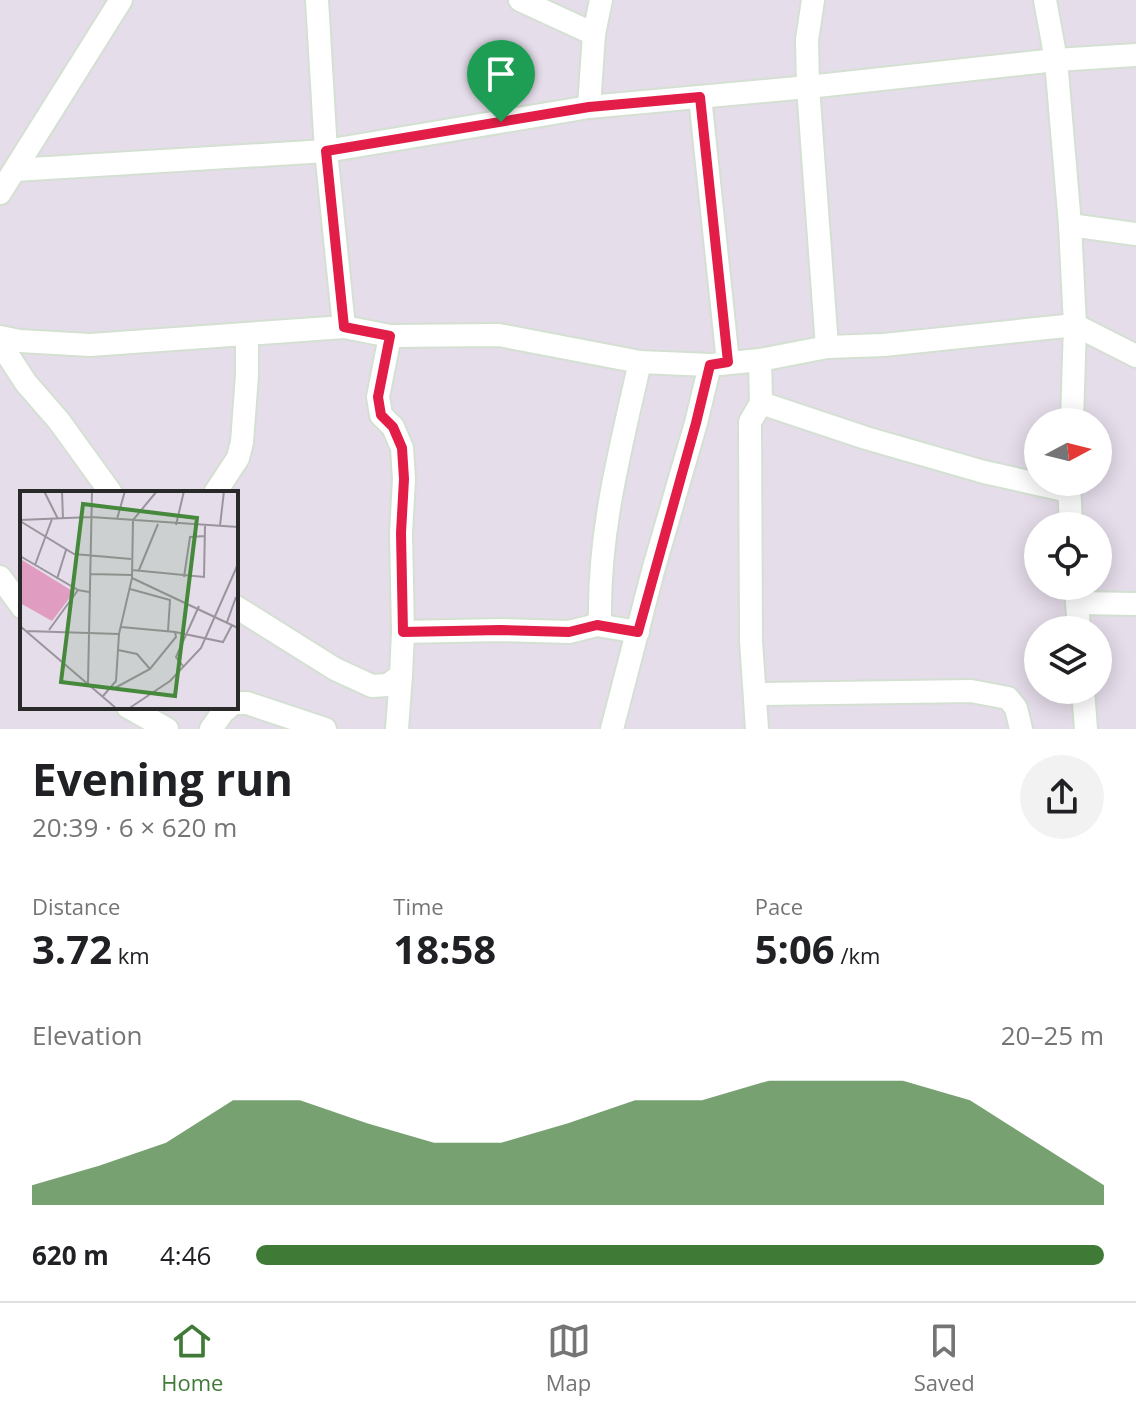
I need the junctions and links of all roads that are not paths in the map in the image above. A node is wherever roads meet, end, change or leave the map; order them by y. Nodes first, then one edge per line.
1 (121, 0) edge
2 (317, 0) edge
3 (520, 0) edge
4 (601, 0) edge
5 (813, 0) edge
6 (1045, 0) edge
7 (594, 34) junction
8 (1136, 55) edge
9 (1056, 60) junction
10 (808, 87) junction
11 (700, 97) junction
12 (589, 107) junction
13 (326, 151) junction
14 (15, 170) junction
15 (0, 193) edge
16 (1070, 225) junction
17 (1136, 234) edge
18 (1075, 325) junction
19 (344, 327) junction
20 (247, 334) junction
21 (390, 336) junction
22 (0, 340) edge
23 (827, 347) junction
24 (1136, 356) edge
25 (760, 360) junction
26 (640, 362) junction
27 (719, 364) junction
28 (761, 403) junction
29 (1072, 408) edge
30 (1024, 478) edge
31 (110, 491) edge
32 (216, 491) edge
33 (0, 577) edge
34 (1112, 600) edge
35 (20, 604) edge
36 (1136, 604) edge
37 (238, 608) edge
38 (597, 625) junction
39 (403, 632) junction
40 (638, 632) junction
41 (401, 675) junction
42 (755, 694) junction
43 (238, 703) edge
44 (1084, 704) edge
45 (132, 709) edge
46 (227, 709) edge
47 (167, 729) edge
48 (211, 729) edge
49 (325, 729) edge
50 (397, 729) edge
51 (612, 729) edge
52 (757, 729) edge
53 (1021, 729) edge
54 (1086, 729) edge

1 - 14 street
2 - 13 street
3 - 7 street
4 - 7 street
5 - 10 street
6 - 9 street
7 - 12 street
8 - 9 street
9 - 10 street
9 - 16 street
10 - 11 street
10 - 23 street
11 - 12 street
11 - 27 street
12 - 13 street
13 - 14 street
13 - 19 street
14 - 15 street
16 - 17 street
16 - 18 street
18 - 23 street
18 - 24 street
18 - 29 street
19 - 20 street
19 - 21 street
20 - 22 street
20 - 32 street
21 - 26 street
21 - 39 street
22 - 31 street
23 - 25 street
25 - 27 street
25 - 28 street
26 - 27 street
26 - 38 street
27 - 40 street
28 - 30 street
28 - 42 street
33 - 35 street
34 - 36 street
37 - 41 street
38 - 39 street
38 - 40 street
39 - 41 street
40 - 51 street
41 - 50 street
42 - 52 street
42 - 53 street
43 - 49 street
44 - 54 street
45 - 47 street
46 - 48 street

